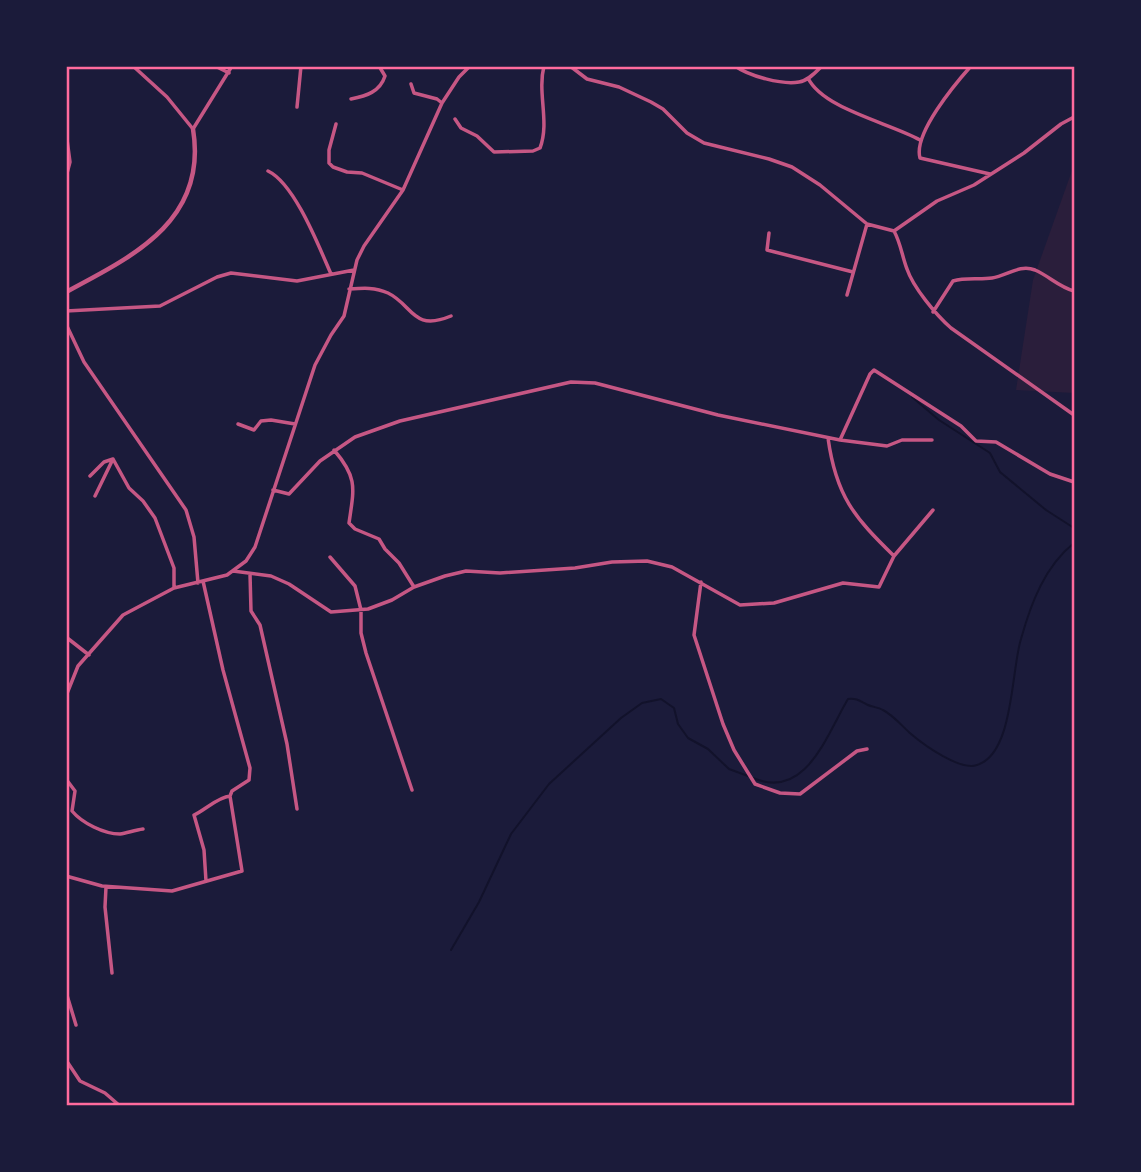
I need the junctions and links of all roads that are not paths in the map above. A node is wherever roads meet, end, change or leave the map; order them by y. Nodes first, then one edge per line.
1 (133, 66) edge
2 (215, 66) edge
3 (232, 66) edge
4 (300, 66) edge
5 (379, 66) edge
6 (470, 66) edge
7 (544, 66) edge
8 (570, 66) edge
9 (735, 66) edge
10 (822, 66) edge
11 (971, 66) edge
12 (229, 74) junction
13 (808, 78) junction
14 (411, 84) dead end
15 (351, 99) dead end
16 (442, 103) junction
17 (297, 107) dead end
18 (1074, 117) edge
19 (455, 119) dead end
20 (336, 124) dead end
21 (193, 129) junction
22 (66, 132) edge
23 (920, 140) junction
24 (268, 172) dead end
25 (990, 174) junction
26 (66, 177) edge
27 (403, 190) junction
28 (867, 224) junction
29 (894, 231) junction
30 (769, 233) dead end
31 (354, 270) junction
32 (853, 272) junction
33 (331, 274) junction
34 (349, 289) junction
35 (1074, 291) edge
36 (66, 292) edge
37 (847, 295) dead end
38 (66, 311) edge
39 (933, 312) junction
40 (451, 316) dead end
41 (66, 324) edge
42 (1074, 415) edge
43 (238, 424) dead end
44 (295, 424) junction
45 (828, 438) junction
46 (840, 440) junction
47 (932, 440) dead end
48 (334, 450) junction
49 (113, 459) junction
50 (90, 476) dead end
51 (1074, 482) edge
52 (273, 490) junction
53 (95, 496) dead end
54 (933, 510) dead end
55 (330, 556) dead end
56 (894, 556) junction
57 (233, 571) junction
58 (250, 574) junction
59 (201, 582) junction
60 (701, 582) junction
61 (414, 587) junction
62 (174, 588) junction
63 (361, 610) junction
64 (66, 637) edge
65 (89, 655) junction
66 (66, 696) edge
67 (867, 748) dead end
68 (66, 779) edge
69 (412, 790) dead end
70 (230, 796) junction
71 (297, 809) dead end
72 (143, 829) dead end
73 (66, 876) edge
74 (206, 881) junction
75 (106, 887) junction
76 (112, 972) dead end
77 (66, 992) edge
78 (76, 1025) dead end
79 (66, 1060) edge
80 (120, 1105) edge

1 - 21 street
2 - 12 street
3 - 12 street
4 - 17 street
5 - 15 street
6 - 16 street
7 - 19 street
8 - 28 street
9 - 13 street
10 - 13 street
11 - 23 street
12 - 21 street
13 - 23 street
14 - 16 street
16 - 27 street
18 - 25 street
20 - 27 street
21 - 36 street
22 - 26 street
23 - 25 street
24 - 33 street
25 - 29 street
27 - 31 street
28 - 29 street
28 - 32 street
29 - 39 street
30 - 32 street
31 - 33 street
31 - 34 street
32 - 37 street
33 - 38 street
34 - 40 street
34 - 44 street
35 - 39 street
39 - 42 street
41 - 59 street
43 - 44 street
44 - 52 street
45 - 46 street
45 - 48 street
45 - 56 street
46 - 47 street
46 - 51 street
48 - 52 street
48 - 61 street
49 - 50 street
49 - 53 street
49 - 62 street
52 - 57 street
54 - 56 street
55 - 63 street
56 - 60 street
57 - 58 street
57 - 59 street
58 - 63 street
58 - 71 street
59 - 62 street
59 - 70 street
60 - 61 street
60 - 67 street
61 - 63 street
62 - 65 street
63 - 69 street
64 - 65 street
65 - 66 street
68 - 72 street
70 - 74 street
70 - 74 street
73 - 75 street
74 - 75 street
75 - 76 street
77 - 78 street
79 - 80 street

